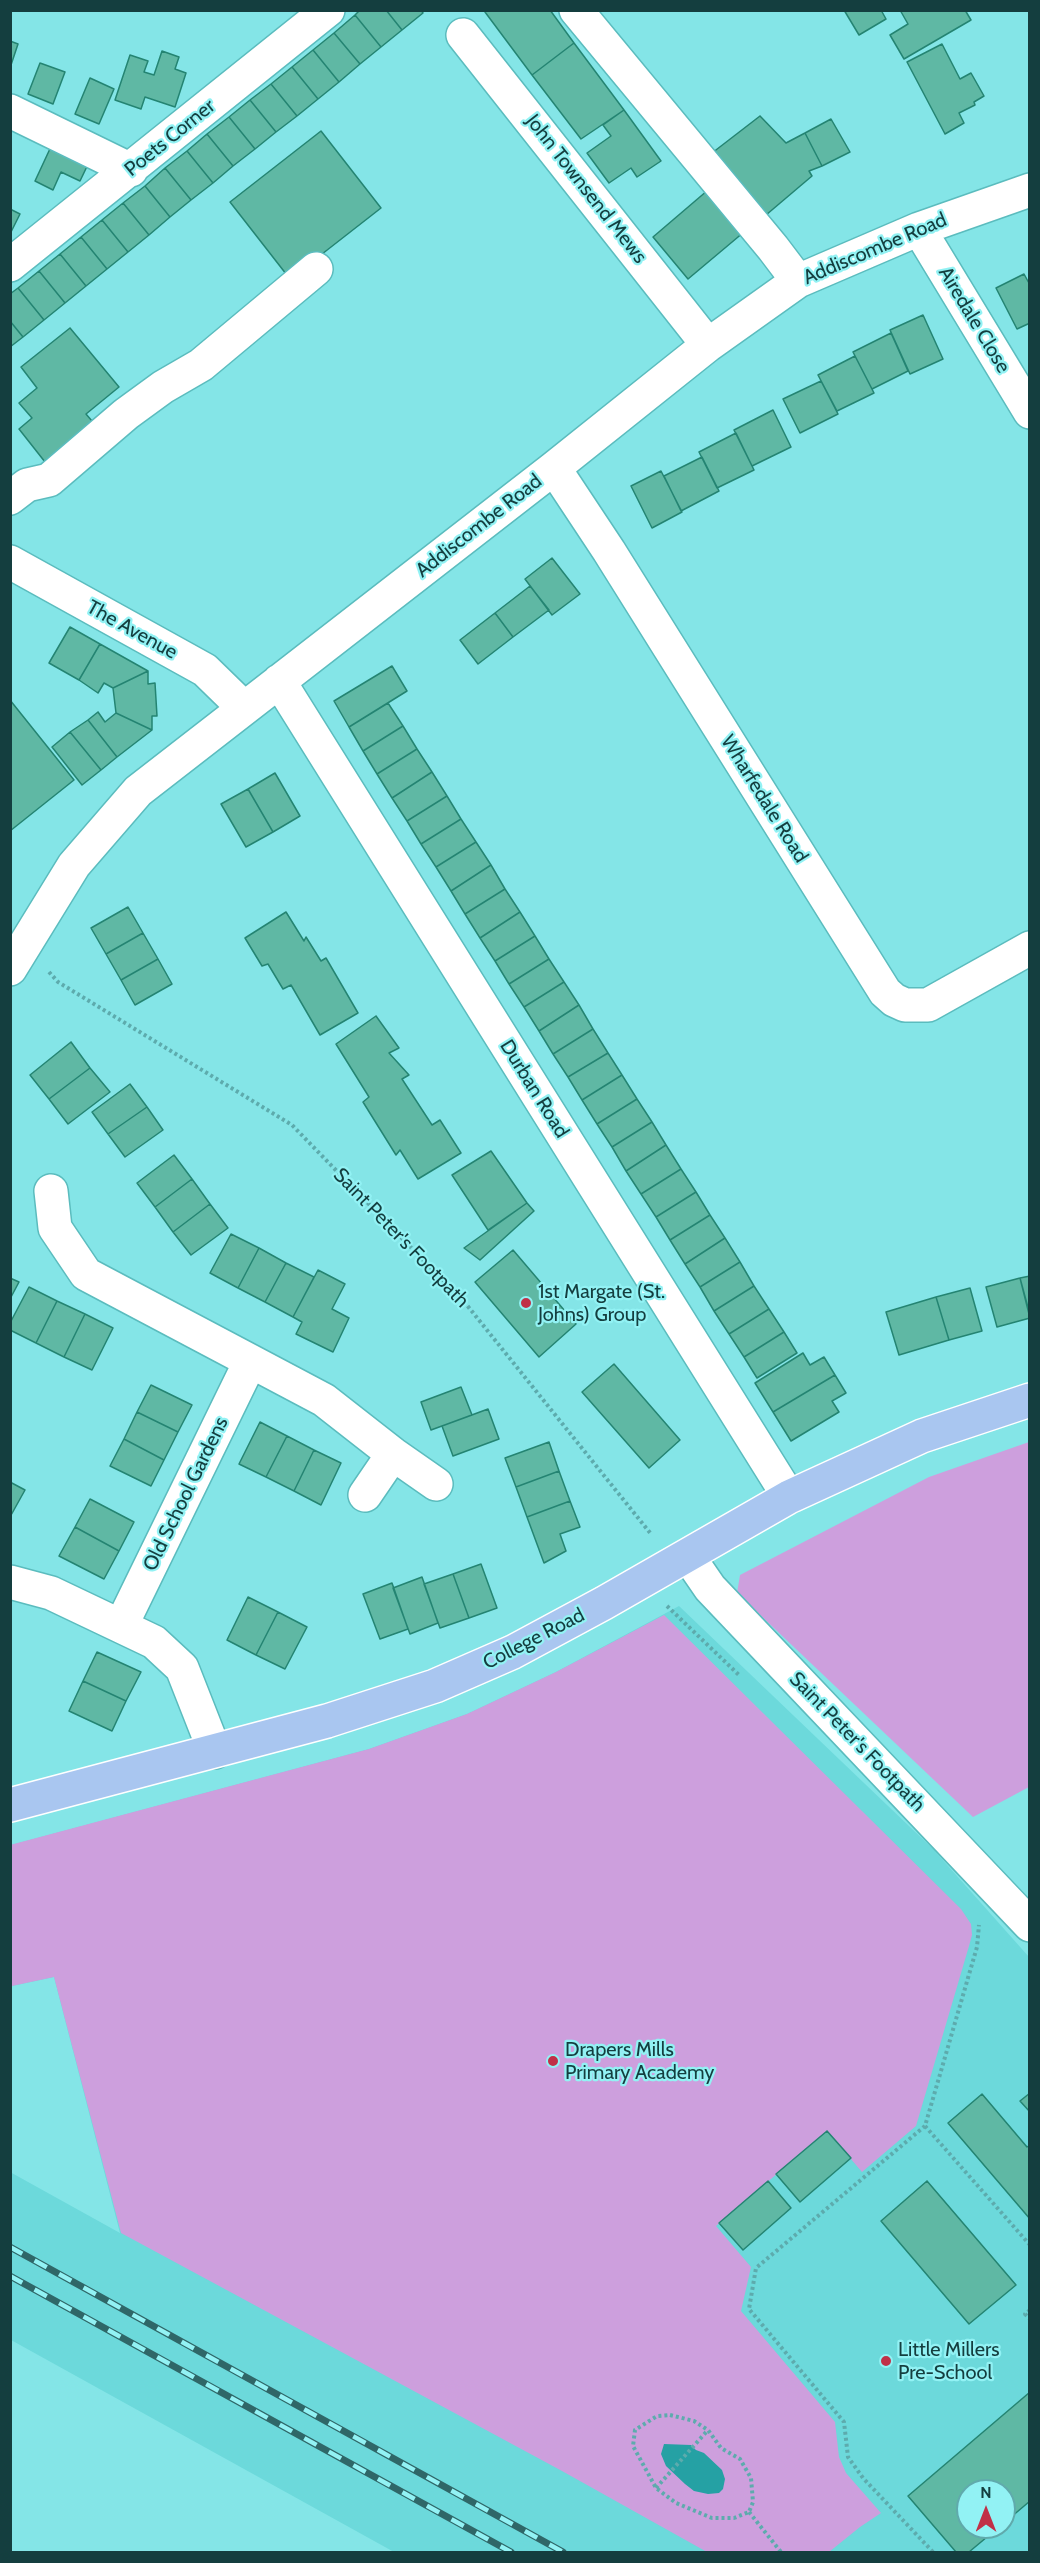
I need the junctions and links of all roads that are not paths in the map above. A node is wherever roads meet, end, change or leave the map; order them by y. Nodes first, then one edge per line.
1 (328, 10) edge
2 (576, 10) edge
3 (463, 34) dead end
4 (10, 111) edge
5 (131, 170) junction
6 (1029, 190) edge
7 (919, 229) junction
8 (10, 265) edge
9 (316, 269) dead end
10 (798, 281) junction
11 (708, 345) junction
12 (1029, 412) edge
13 (554, 468) junction
14 (19, 491) edge
15 (10, 562) edge
16 (279, 681) junction
17 (244, 708) junction
18 (1029, 948) edge
19 (15, 951) edge
20 (51, 1191) dead end
21 (250, 1362) junction
22 (1029, 1400) edge
23 (393, 1455) junction
24 (436, 1484) dead end
25 (365, 1495) dead end
26 (789, 1497) junction
27 (688, 1556) junction
28 (10, 1582) edge
29 (121, 1626) junction
30 (215, 1752) junction
31 (10, 1805) edge
32 (1029, 1925) edge

1 - 5 street, Poets Corner
2 - 10 street
3 - 11 street, John Townsend Mews
4 - 5 street
5 - 8 street, Poets Corner
6 - 7 street, Addiscombe Road
7 - 10 street, Addiscombe Road
7 - 12 street, Airedale Close
9 - 14 street
10 - 11 street, Addiscombe Road
11 - 13 street, Addiscombe Road
13 - 16 street, Addiscombe Road
13 - 18 street, Wharfedale Road
15 - 17 street, The Avenue
16 - 17 street, Addiscombe Road
16 - 26 street, Durban Road
17 - 19 street, Addiscombe Road
20 - 21 street
21 - 23 street
21 - 29 street, Old School Gardens
22 - 26 main road, College Road
23 - 24 street
23 - 25 street
26 - 27 main road, College Road
27 - 30 main road, College Road
27 - 32 street, Saint Peter's Footpath
28 - 29 street
29 - 30 street
30 - 31 main road, College Road

